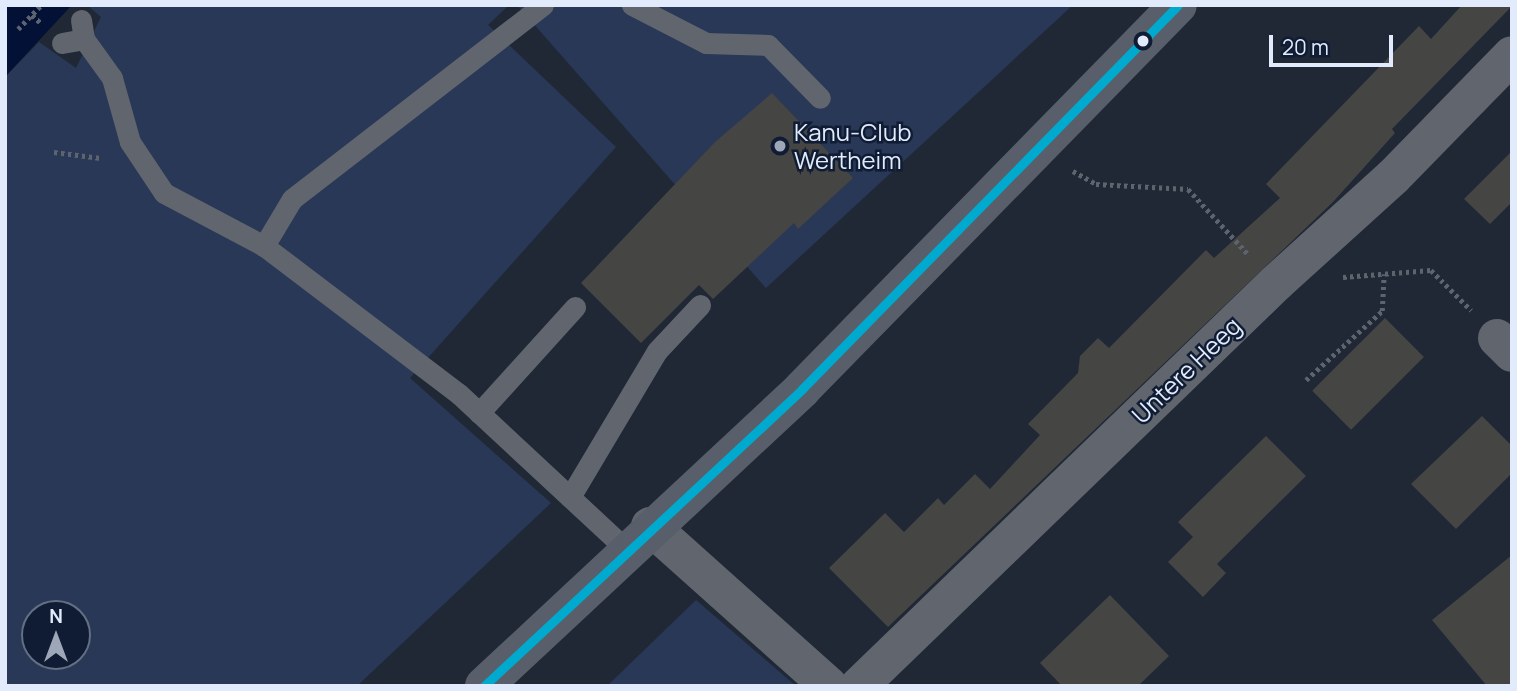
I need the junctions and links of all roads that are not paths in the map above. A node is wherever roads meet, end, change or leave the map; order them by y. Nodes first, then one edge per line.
1 (543, 5) edge
2 (632, 5) edge
3 (1178, 5) edge
4 (62, 43) dead end
5 (1512, 55) edge
6 (820, 98) dead end
7 (264, 246) junction
8 (700, 305) dead end
9 (575, 307) dead end
10 (479, 413) junction
11 (570, 497) junction
12 (638, 538) junction
13 (484, 686) edge
14 (829, 686) edge
15 (859, 686) edge

1 - 7 lane
2 - 6 lane
3 - 12 main road
4 - 7 lane
5 - 15 street, Untere Heeg
7 - 10 lane
8 - 11 lane
9 - 10 lane
10 - 11 lane
11 - 12 lane
12 - 13 main road
12 - 14 street

